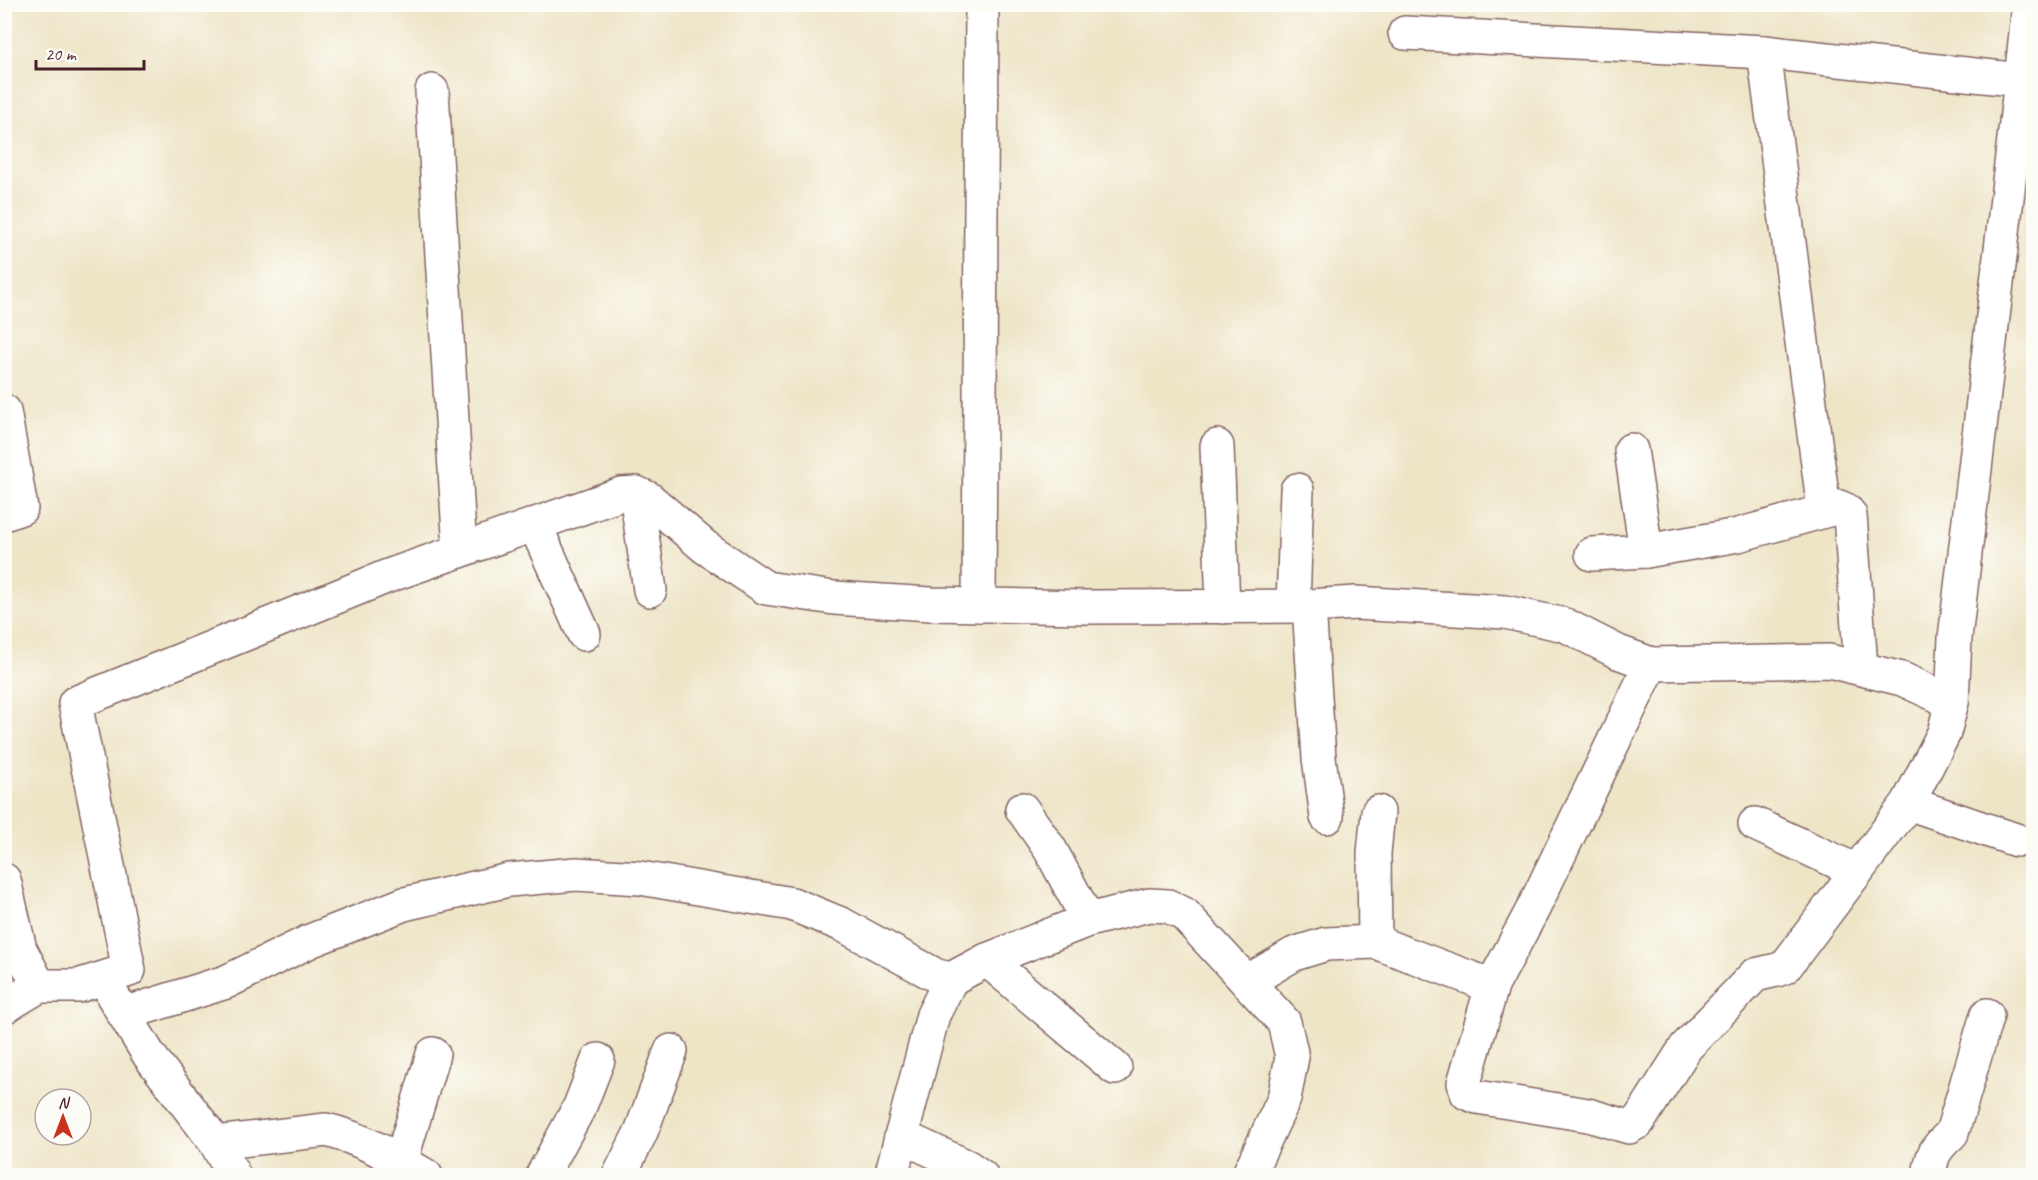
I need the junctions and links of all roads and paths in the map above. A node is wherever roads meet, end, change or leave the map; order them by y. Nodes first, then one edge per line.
1 (982, 4) edge
2 (2029, 4) edge
3 (1406, 33) dead end
4 (1764, 52) junction
5 (2027, 83) edge
6 (432, 91) dead end
7 (4, 411) edge
8 (1217, 446) dead end
9 (1631, 450) dead end
10 (1297, 490) dead end
11 (636, 493) junction
12 (1824, 510) junction
13 (4, 514) edge
14 (535, 525) junction
15 (460, 551) junction
16 (1646, 551) junction
17 (1592, 554) dead end
18 (650, 590) dead end
19 (980, 605) junction
20 (1301, 605) junction
21 (1223, 607) junction
22 (584, 634) dead end
23 (1651, 664) junction
24 (1861, 668) junction
25 (1952, 702) junction
26 (1908, 803) junction
27 (1022, 809) dead end
28 (1378, 812) dead end
29 (1327, 817) dead end
30 (1755, 824) dead end
31 (2016, 840) dead end
32 (1857, 871) junction
33 (4, 880) edge
34 (1088, 920) junction
35 (1375, 942) junction
36 (987, 960) junction
37 (102, 979) junction
38 (951, 979) junction
39 (1247, 982) junction
40 (39, 986) junction
41 (1492, 986) junction
42 (4, 1007) edge
43 (124, 1014) junction
44 (1987, 1014) dead end
45 (671, 1051) dead end
46 (433, 1054) dead end
47 (598, 1060) dead end
48 (1115, 1068) dead end
49 (901, 1136) junction
50 (216, 1143) junction
51 (414, 1168) edge
52 (234, 1176) edge
53 (542, 1176) edge
54 (619, 1176) edge
55 (891, 1176) edge
56 (981, 1176) edge
57 (1248, 1176) edge
58 (1929, 1176) edge

1 - 19 street
2 - 5 street
3 - 4 street
4 - 5 street
4 - 12 street
5 - 25 street
6 - 15 street
7 - 13 street
8 - 21 street
9 - 16 street
10 - 20 street
11 - 14 street
11 - 18 street
11 - 19 street
12 - 16 street
12 - 24 street
14 - 15 street
14 - 22 street
15 - 37 street
16 - 17 street
19 - 21 street
20 - 21 street
20 - 23 street
20 - 29 street
23 - 24 street
23 - 41 street
24 - 25 street
25 - 26 street
26 - 31 street
26 - 32 street
27 - 34 street
28 - 35 street
30 - 32 street
32 - 41 street
33 - 40 street
34 - 36 street
34 - 39 street
35 - 39 street
35 - 41 street
36 - 38 street
36 - 48 street
37 - 40 street
37 - 43 street
38 - 43 street
38 - 49 street
39 - 57 street
40 - 42 street
43 - 50 street
44 - 58 street
45 - 54 street
46 - 51 street
47 - 53 street
49 - 55 street
49 - 56 street
50 - 51 street
50 - 52 street

